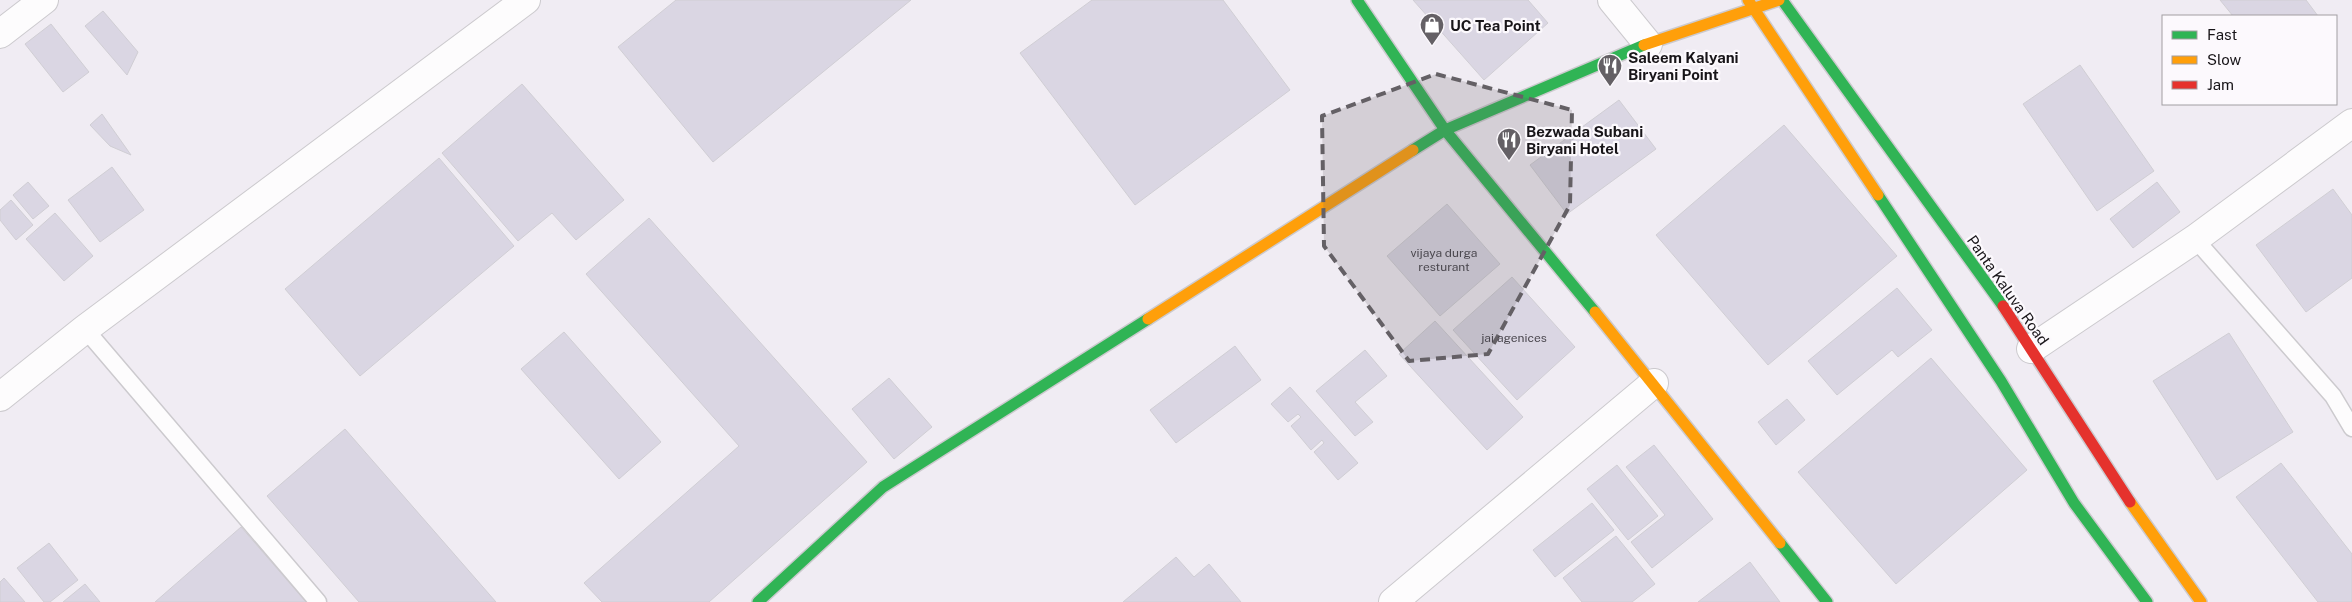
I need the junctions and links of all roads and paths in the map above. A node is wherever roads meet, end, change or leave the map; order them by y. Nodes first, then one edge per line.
1 (44, 0) edge
2 (526, 0) edge
3 (1357, 0) edge
4 (1612, 0) edge
5 (1780, 0) edge
6 (1751, 5) edge
7 (0, 34) edge
8 (1648, 44) junction
9 (2352, 123) edge
10 (1444, 130) junction
11 (2195, 239) junction
12 (85, 329) junction
13 (2031, 349) junction
14 (1654, 383) junction
15 (0, 397) edge
16 (2352, 428) edge
17 (318, 602) edge
18 (758, 602) edge
19 (1393, 602) edge
20 (1827, 602) edge
21 (2147, 602) edge
22 (2201, 602) edge

1 - 7 street
2 - 12 street
3 - 10 street
4 - 8 street
5 - 6 street
5 - 13 street, Panta Kaluva Road
6 - 8 street
6 - 21 street
8 - 10 street
9 - 11 street
10 - 14 street
10 - 18 street
11 - 13 street
11 - 16 lane
12 - 15 street
12 - 17 lane
13 - 22 street, Panta Kaluva Road
14 - 19 street
14 - 20 street

